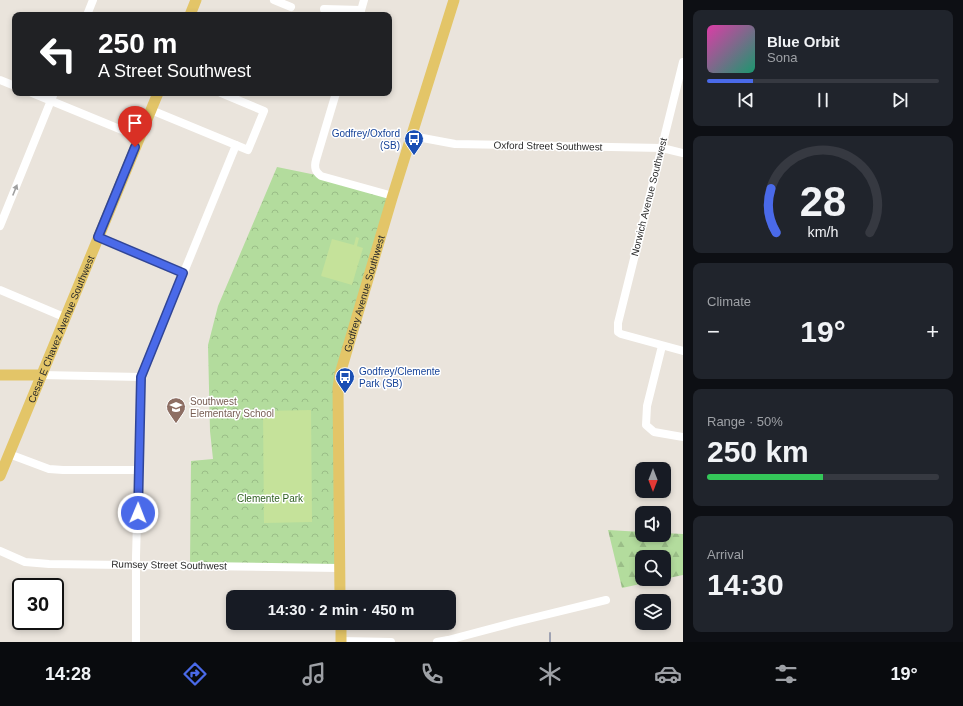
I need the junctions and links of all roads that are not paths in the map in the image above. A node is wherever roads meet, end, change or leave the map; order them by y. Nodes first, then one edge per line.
1 (93, 0) edge
2 (196, 0) edge
3 (274, 0) edge
4 (364, 0) edge
5 (454, 0) edge
6 (291, 7) dead end
7 (324, 9) dead end
8 (88, 12) edge
9 (191, 12) edge
10 (360, 12) edge
11 (683, 62) edge
12 (0, 80) edge
13 (12, 85) edge
14 (157, 96) edge
15 (228, 96) edge
16 (335, 96) edge
17 (53, 97) edge
18 (151, 110) junction
19 (412, 136) junction
20 (139, 137) junction
21 (236, 145) junction
22 (662, 148) junction
23 (683, 153) edge
24 (393, 196) junction
25 (0, 226) edge
26 (98, 237) junction
27 (183, 273) junction
28 (0, 290) edge
29 (64, 318) junction
30 (662, 346) junction
31 (683, 351) edge
32 (0, 375) edge
33 (42, 375) junction
34 (141, 377) junction
35 (683, 437) edge
36 (9, 454) junction
37 (139, 470) junction
38 (0, 476) edge
39 (0, 552) edge
40 (136, 565) junction
41 (339, 568) junction
42 (340, 590) edge
43 (606, 600) dead end
44 (341, 630) edge
45 (136, 642) edge
46 (341, 642) edge
47 (391, 642) edge
48 (437, 642) edge

1 - 8 street
2 - 9 main road
3 - 6 street
4 - 10 street
5 - 19 main road, Godfrey Avenue Southwest
7 - 10 street
11 - 22 street, Norwich Avenue Southwest
12 - 13 street
14 - 18 main road, Cesar E Chavez Avenue Southwest
15 - 21 street
16 - 24 street
17 - 20 street
25 -> 17 street
18 - 20 main road, Cesar E Chavez Avenue Southwest
18 - 21 street
19 - 22 street, Oxford Street Southwest
19 - 24 main road, Godfrey Avenue Southwest
20 - 26 main road, Cesar E Chavez Avenue Southwest
21 - 27 street
22 - 23 street, Oxford Street Southwest
22 - 30 street, Norwich Avenue Southwest
24 - 41 main road, Godfrey Avenue Southwest
26 - 27 street
26 - 29 main road, Cesar E Chavez Avenue Southwest
27 - 34 street
28 - 29 street
29 - 33 main road, Cesar E Chavez Avenue Southwest
30 - 31 street
30 - 35 street
32 - 33 main road
33 - 34 street
33 - 36 main road, Cesar E Chavez Avenue Southwest
34 - 37 street
36 - 37 street
36 - 38 main road, Cesar E Chavez Avenue Southwest
37 - 40 street
39 - 40 street, Rumsey Street Southwest
40 - 41 street, Rumsey Street Southwest
40 - 45 street
41 - 42 main road, Godfrey Avenue Southwest
43 - 48 street
44 - 46 main road
46 - 47 street

